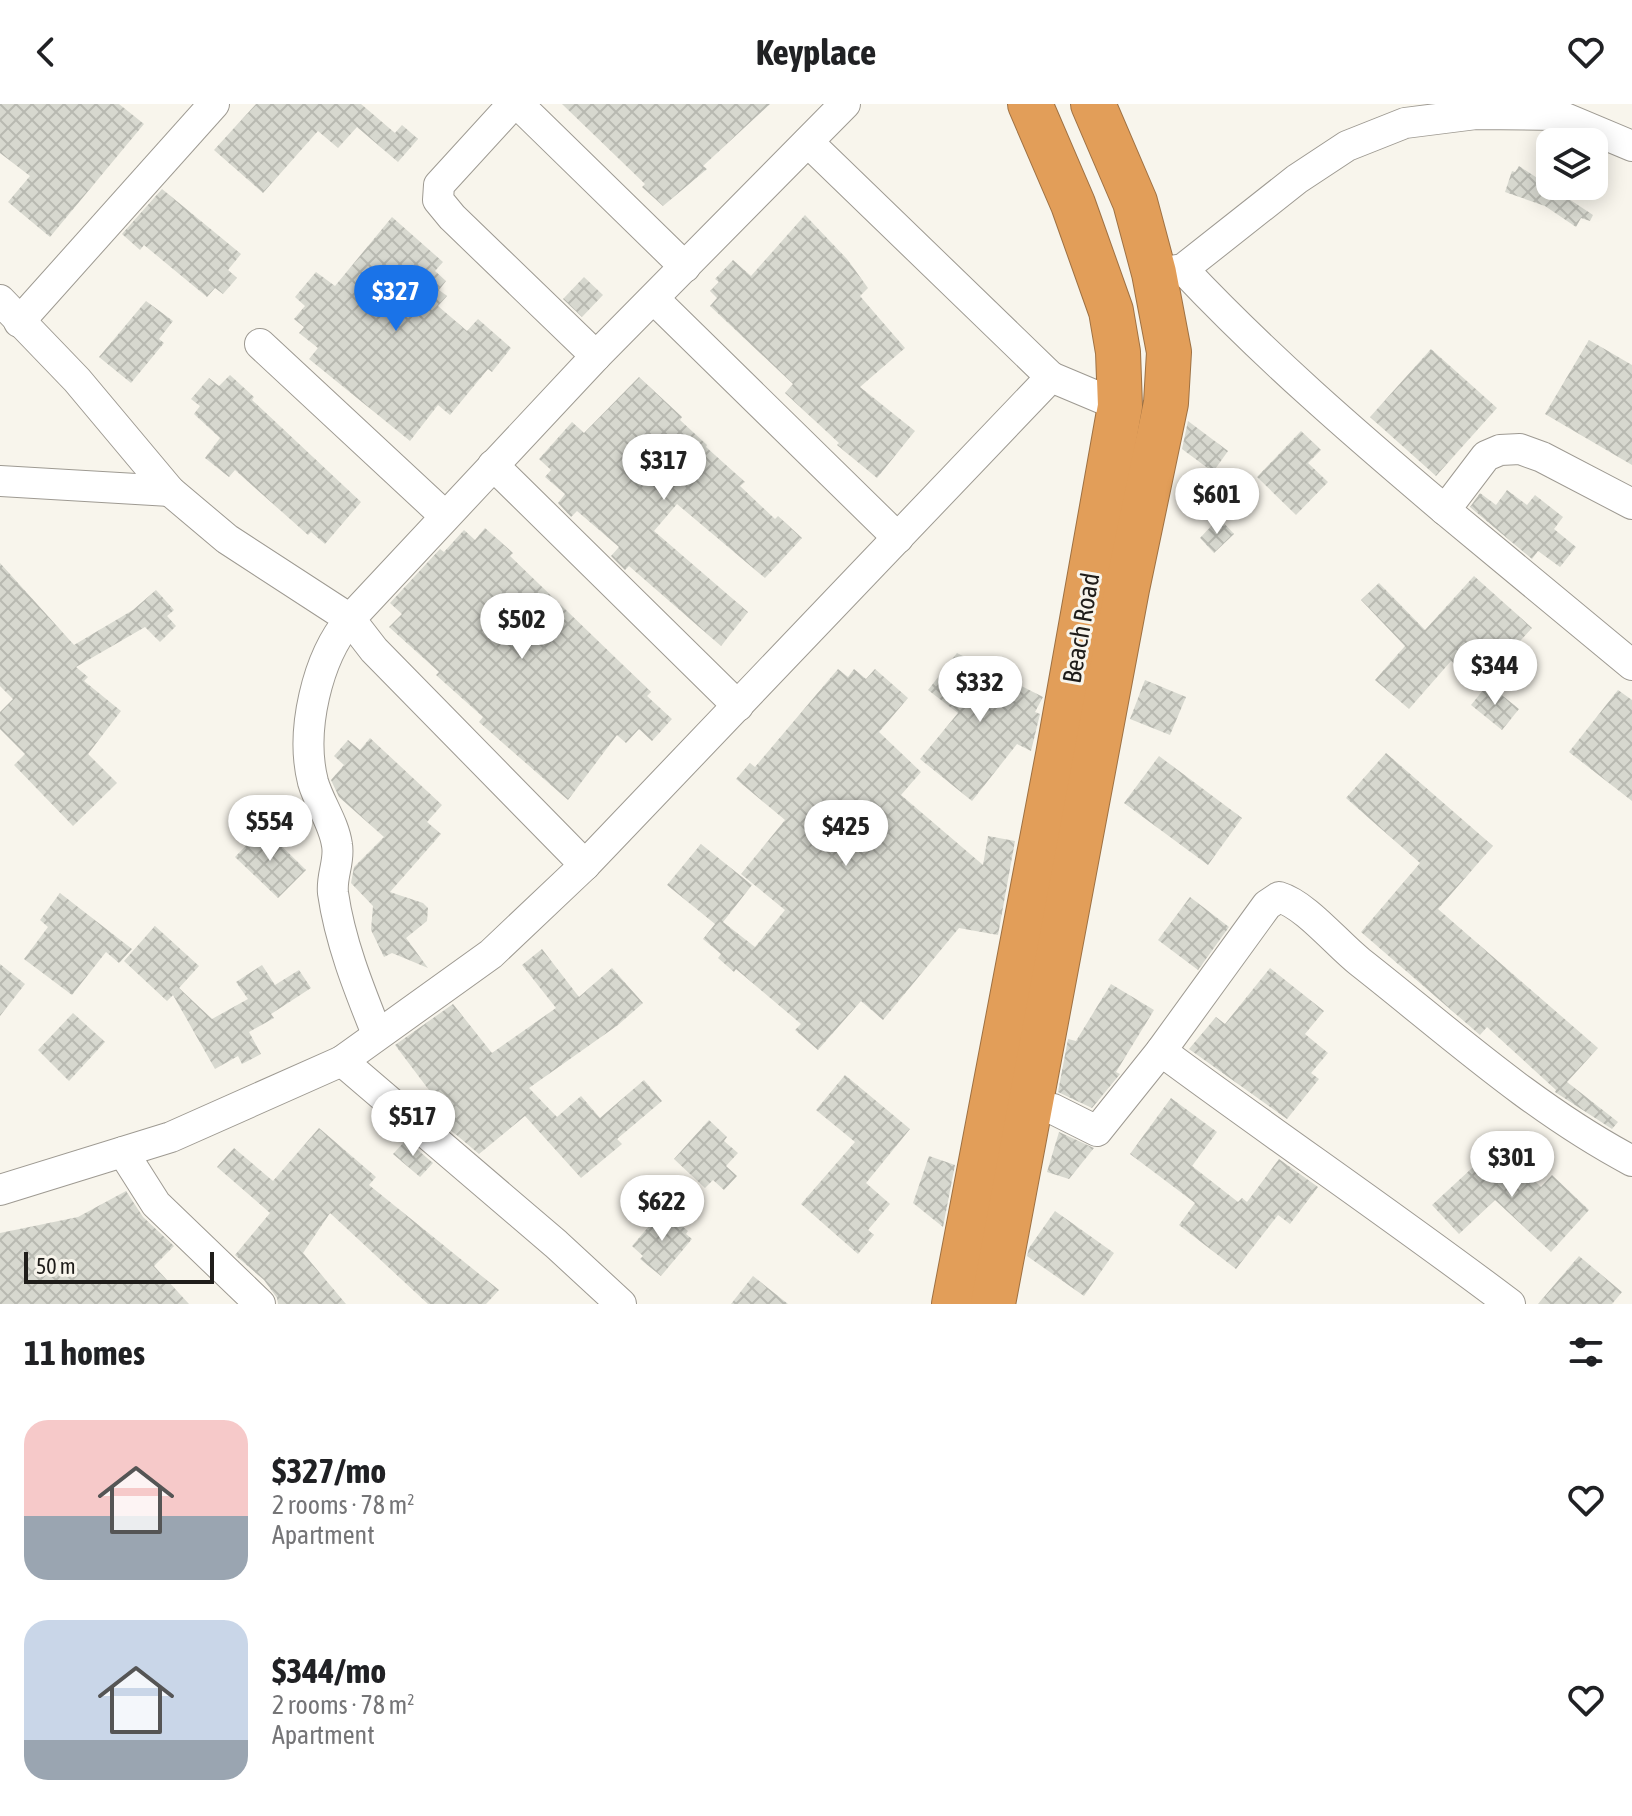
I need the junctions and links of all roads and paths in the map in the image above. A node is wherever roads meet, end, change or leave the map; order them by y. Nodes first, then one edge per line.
1 (214, 104) edge
2 (516, 104) edge
3 (1030, 104) edge
4 (1093, 104) edge
5 (839, 106) edge
6 (808, 142) junction
7 (1632, 146) edge
8 (685, 267) junction
9 (1168, 271) junction
10 (654, 299) junction
11 (9, 311) edge
12 (260, 344) dead end
13 (596, 356) junction
14 (1051, 377) junction
15 (1120, 406) junction
16 (493, 465) junction
17 (0, 481) edge
18 (170, 491) junction
19 (1632, 504) edge
20 (1445, 510) junction
21 (445, 516) junction
22 (898, 538) junction
23 (350, 619) junction
24 (1632, 665) edge
25 (738, 706) junction
26 (585, 865) junction
27 (377, 1034) junction
28 (1161, 1051) junction
29 (342, 1061) junction
30 (1032, 1105) junction
31 (123, 1152) junction
32 (1632, 1161) edge
33 (0, 1190) edge
34 (260, 1304) edge
35 (621, 1304) edge
36 (954, 1304) edge
37 (993, 1304) edge
38 (1510, 1304) edge

1 - 11 street
2 - 8 street
2 - 13 street
3 - 15 highway, Beach Road
4 - 9 highway, Beach Road
5 - 6 street
6 - 8 street
6 - 14 street
7 - 9 street
8 - 10 street
9 - 20 street
9 - 30 highway, Beach Road
10 - 13 street
10 - 22 street
11 - 18 street
12 - 21 street
13 - 16 street
14 - 15 street
14 - 22 street
15 - 36 highway, Beach Road
16 - 21 street
16 - 25 street
17 - 18 street
18 - 23 street
19 - 20 street
20 - 24 street
21 - 23 street
22 - 25 street
23 - 26 street
23 - 27 street
25 - 26 street
26 - 27 street
27 - 29 street
28 - 30 street
28 - 32 street
28 - 38 street
29 - 31 street
29 - 35 street
30 - 37 highway, Beach Road
31 - 33 street
31 - 34 street

